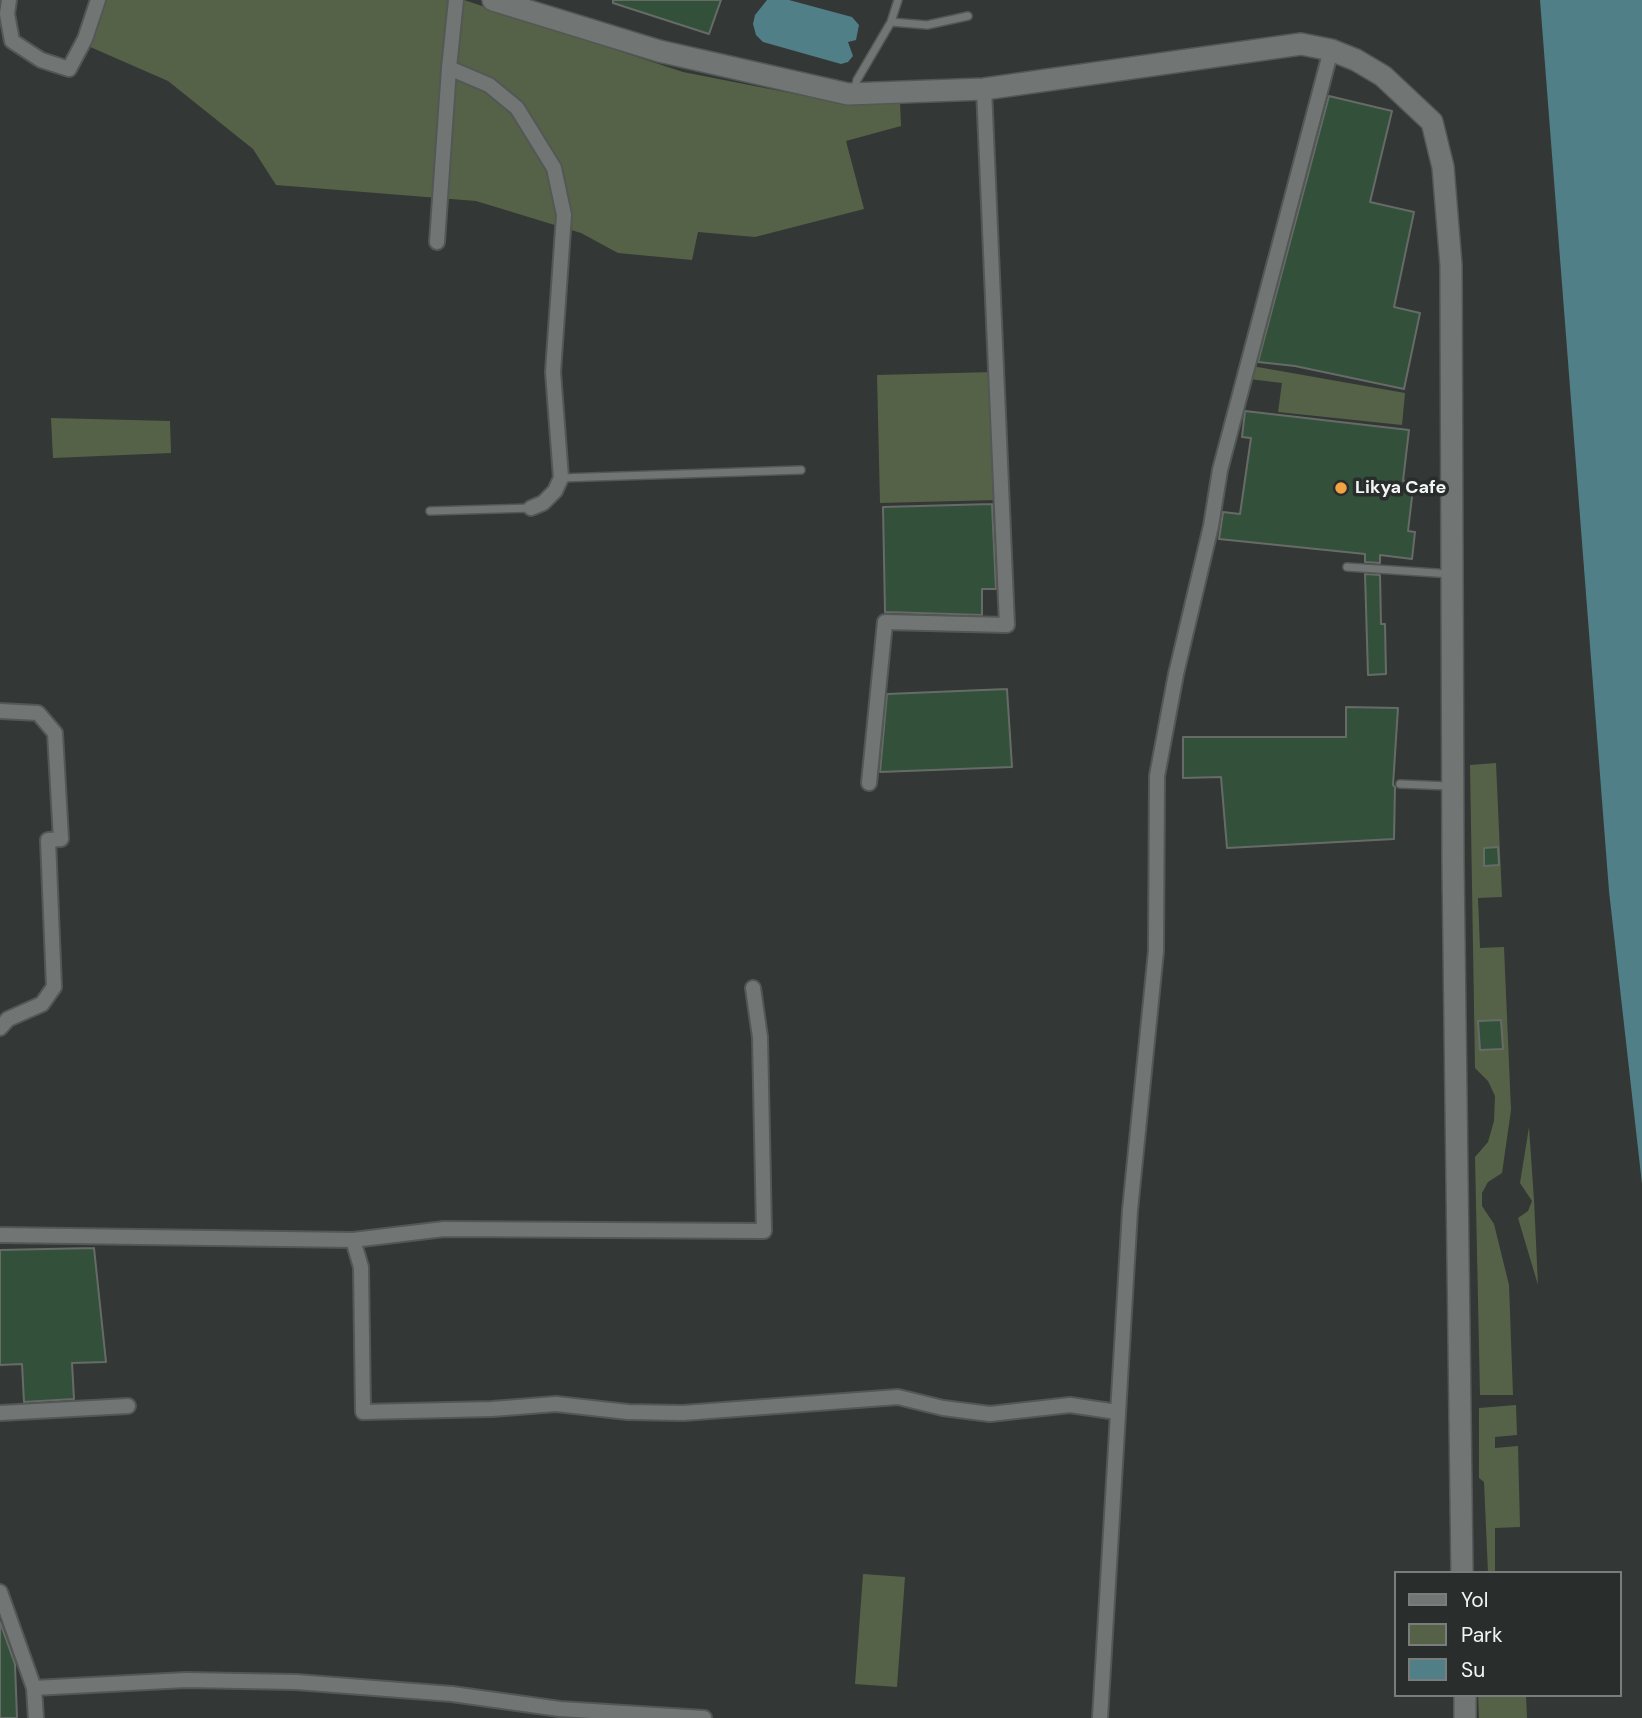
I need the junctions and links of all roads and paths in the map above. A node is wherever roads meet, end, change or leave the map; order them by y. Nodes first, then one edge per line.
1 (9, 0) edge
2 (98, 0) edge
3 (456, 0) edge
4 (493, 0) edge
5 (898, 0) edge
6 (968, 16) dead end
7 (891, 22) junction
8 (1331, 50) junction
9 (449, 68) junction
10 (984, 89) junction
11 (854, 93) junction
12 (437, 243) dead end
13 (801, 470) dead end
14 (561, 478) junction
15 (531, 508) joint
16 (430, 511) dead end
17 (1347, 567) dead end
18 (1452, 574) junction
19 (0, 711) edge
20 (869, 783) dead end
21 (1400, 784) dead end
22 (1453, 786) junction
23 (753, 988) dead end
24 (0, 1028) edge
25 (0, 1234) edge
26 (353, 1240) junction
27 (128, 1406) dead end
28 (1117, 1412) junction
29 (0, 1413) edge
30 (1462, 1571) edge
31 (0, 1592) edge
32 (34, 1688) junction
33 (1465, 1697) edge
34 (36, 1718) edge
35 (704, 1718) edge
36 (1100, 1718) edge
37 (1465, 1718) edge

1 - 2 street
3 - 9 street
4 - 11 street
5 - 7 lane
6 - 7 lane
7 - 11 lane
8 - 10 street
8 - 18 street
8 - 28 street
9 - 12 street
9 - 14 street
10 - 11 street
10 - 20 street
13 - 14 lane
14 - 15 street
15 - 16 lane
17 - 18 lane
18 - 22 street
19 - 24 street
21 - 22 lane
22 - 30 street
23 - 26 street
25 - 26 street
26 - 28 street
27 - 29 street
28 - 36 street
31 - 32 street
32 - 34 street
32 - 35 street
33 - 37 street

